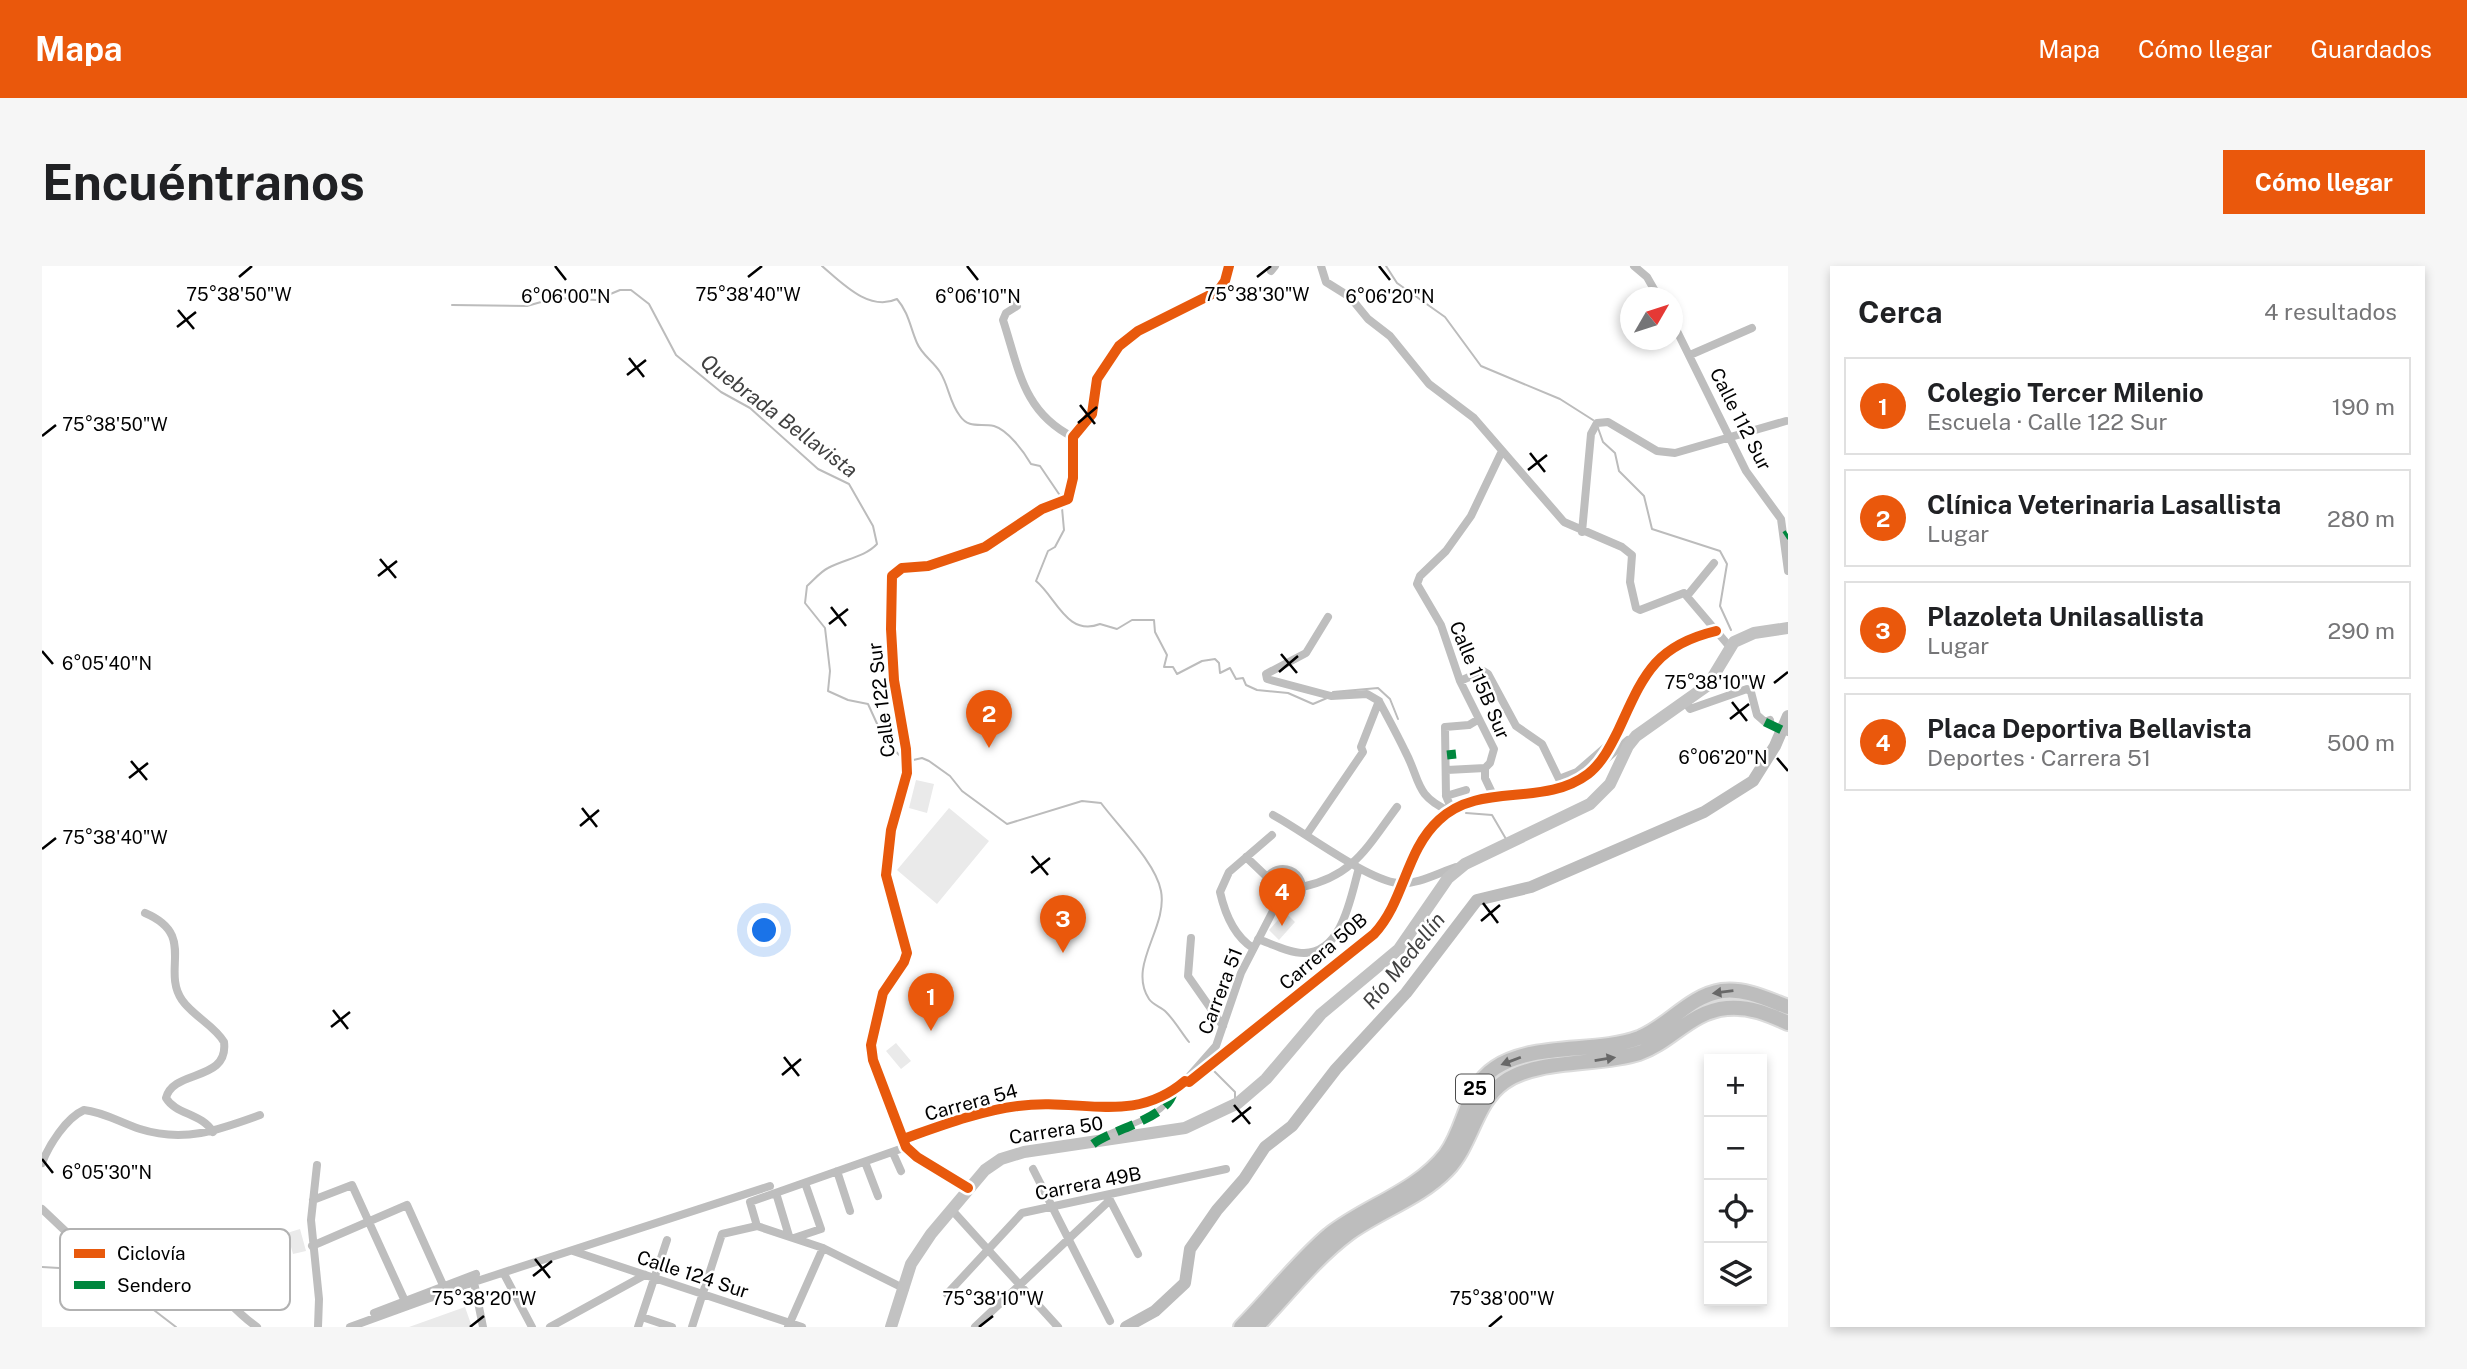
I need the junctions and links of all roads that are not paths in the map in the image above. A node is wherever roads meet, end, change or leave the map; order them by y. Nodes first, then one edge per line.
1 (1229, 266) edge
2 (1321, 266) edge
3 (1634, 266) edge
4 (1653, 287) edge
5 (1011, 295) dead end
6 (1752, 327) dead end
7 (1683, 342) edge
8 (1690, 355) junction
9 (1786, 421) dead end
10 (1073, 437) junction
11 (1731, 438) junction
12 (1502, 452) junction
13 (1582, 532) junction
14 (1714, 563) dead end
15 (1788, 571) edge
16 (1687, 596) junction
17 (1328, 617) dead end
18 (1788, 628) edge
19 (1716, 631) junction
20 (1729, 646) junction
21 (1460, 681) junction
22 (1379, 701) junction
23 (1685, 702) junction
24 (1479, 719) junction
25 (1770, 723) joint
26 (1788, 733) edge
27 (1640, 734) junction
28 (1611, 745) junction
29 (1599, 765) junction
30 (1485, 768) junction
31 (1447, 770) junction
32 (1465, 790) dead end
33 (1446, 796) junction
34 (1494, 797) junction
35 (1396, 807) dead end
36 (1451, 810) junction
37 (1273, 814) dead end
38 (1307, 834) junction
39 (1272, 835) dead end
40 (1246, 857) junction
41 (1465, 864) junction
42 (1357, 866) junction
43 (1267, 877) junction
44 (1403, 883) junction
45 (1302, 887) junction
46 (1275, 906) junction
47 (145, 913) dead end
48 (1191, 938) dead end
49 (1255, 943) junction
50 (1788, 1007) edge
51 (1788, 1023) edge
52 (1223, 1026) junction
53 (1185, 1081) junction
54 (1174, 1090) junction
55 (1133, 1106) joint
56 (260, 1115) dead end
57 (213, 1132) junction
58 (905, 1143) junction
59 (1093, 1144) junction
60 (893, 1153) junction
61 (865, 1162) junction
62 (42, 1163) edge
63 (317, 1165) dead end
64 (1033, 1169) dead end
65 (1226, 1169) dead end
66 (837, 1171) junction
67 (901, 1171) dead end
68 (805, 1184) junction
69 (968, 1188) junction
70 (773, 1190) junction
71 (878, 1196) dead end
72 (1109, 1198) junction
73 (313, 1200) junction
74 (1050, 1206) junction
75 (42, 1209) edge
76 (951, 1209) junction
77 (850, 1210) dead end
78 (370, 1222) junction
79 (757, 1226) junction
80 (63, 1229) edge
81 (792, 1237) junction
82 (1068, 1239) junction
83 (667, 1240) dead end
84 (312, 1246) junction
85 (823, 1248) junction
86 (988, 1249) junction
87 (573, 1251) junction
88 (1138, 1254) dead end
89 (504, 1274) junction
90 (645, 1275) junction
91 (475, 1278) junction
92 (654, 1278) junction
93 (1021, 1283) junction
94 (443, 1285) junction
95 (905, 1289) junction
96 (702, 1293) junction
97 (947, 1294) dead end
98 (404, 1300) junction
99 (239, 1310) edge
100 (642, 1317) junction
101 (1110, 1321) dead end
102 (789, 1325) edge
103 (257, 1327) edge
104 (318, 1327) edge
105 (344, 1327) edge
106 (350, 1327) edge
107 (483, 1327) edge
108 (533, 1327) edge
109 (550, 1327) edge
110 (638, 1327) edge
111 (672, 1327) edge
112 (692, 1327) edge
113 (802, 1327) edge
114 (891, 1327) edge
115 (975, 1327) edge
116 (1058, 1327) edge
117 (1241, 1327) edge
118 (1256, 1327) edge

1 - 10 street
2 - 12 street
3 - 4 street
5 - 10 street
6 - 8 street
7 - 8 street, Calle 112 Sur
8 - 11 street, Calle 112 Sur
9 - 11 street
10 - 58 street, Calle 122 Sur
11 - 13 street
11 - 15 street, Calle 112 Sur
12 - 13 street
12 - 21 street, Calle 115B Sur
13 - 16 street
14 - 16 street
16 - 19 street
17 - 22 street
18 - 20 main road
19 - 20 street
19 - 28 street, Carrera 50B
20 - 23 main road, Carrera 50
21 - 24 street, Calle 115B Sur
21 - 28 street
22 - 36 street
22 - 38 street
23 - 25 street
23 - 27 main road, Carrera 50
24 - 30 street, Calle 115B Sur
24 - 31 street
25 - 26 street
27 - 29 street
27 - 41 main road, Carrera 50
28 - 29 street, Carrera 50B
29 - 34 street, Carrera 50B
30 - 31 street
30 - 34 street, Calle 115B Sur
31 - 33 street
32 - 33 street
33 - 36 street
34 - 36 street, Carrera 50B
35 - 42 street
36 - 44 street, Carrera 50B
37 - 38 street
38 - 42 street
39 - 40 street
40 - 43 street
40 - 49 street
41 - 44 street
41 - 59 main road, Carrera 50
42 - 44 street
42 - 45 street
42 - 49 street
43 - 45 street
43 - 46 street
44 - 53 street, Carrera 50B
45 - 46 street
46 - 49 street, Carrera 51
47 - 57 street
48 - 52 street
49 - 52 street, Carrera 51
50 -> 117 highway, 25
118 -> 51 highway, 25
52 - 53 street, Carrera 51
53 - 54 street, Carrera 50B
54 - 55 street, Carrera 50B
54 - 59 street
55 - 58 street, Carrera 54
56 - 57 street
57 - 62 street
58 - 60 street, Carrera 54
58 - 69 street
59 - 69 main road, Carrera 50
60 - 61 street, Carrera 54
60 - 67 street
61 - 66 street, Carrera 54
61 - 71 street
63 - 73 street
64 - 74 street
65 - 72 street, Carrera 49B
66 - 68 street, Carrera 54
66 - 77 street
68 - 70 street, Carrera 54
68 - 81 street
69 - 76 main road, Carrera 50
70 - 79 street, Carrera 54
70 - 81 street
70 - 87 street, Carrera 54
72 - 74 street, Carrera 49B
72 - 82 street
72 - 88 street
73 - 78 street
73 - 84 street
74 - 82 street
74 - 86 street, Carrera 49B
75 - 80 street
76 - 86 street
76 - 95 main road, Carrera 50
78 - 84 street
78 - 94 street
78 - 98 street
79 - 81 street
79 - 96 street
81 - 85 street
82 - 93 street
82 - 101 street
83 - 92 street
84 - 104 street
85 - 95 street
85 - 102 street
86 - 93 street
86 - 97 street, Carrera 49B
87 - 89 street, Carrera 54
87 - 90 street, Calle 124 Sur
89 - 91 street, Carrera 54
89 - 108 street
90 - 92 street, Calle 124 Sur
90 - 109 street
91 - 94 street, Carrera 54
91 - 106 street, Carrera 54
91 - 107 street
92 - 96 street, Calle 124 Sur
92 - 100 street
93 - 115 street
93 - 116 street
94 - 98 street, Carrera 54
95 - 114 main road, Carrera 50
96 - 102 street, Calle 124 Sur
96 - 112 street
98 - 105 street, Carrera 54
99 - 103 street
100 - 110 street
100 - 111 street
102 - 113 street, Calle 124 Sur

